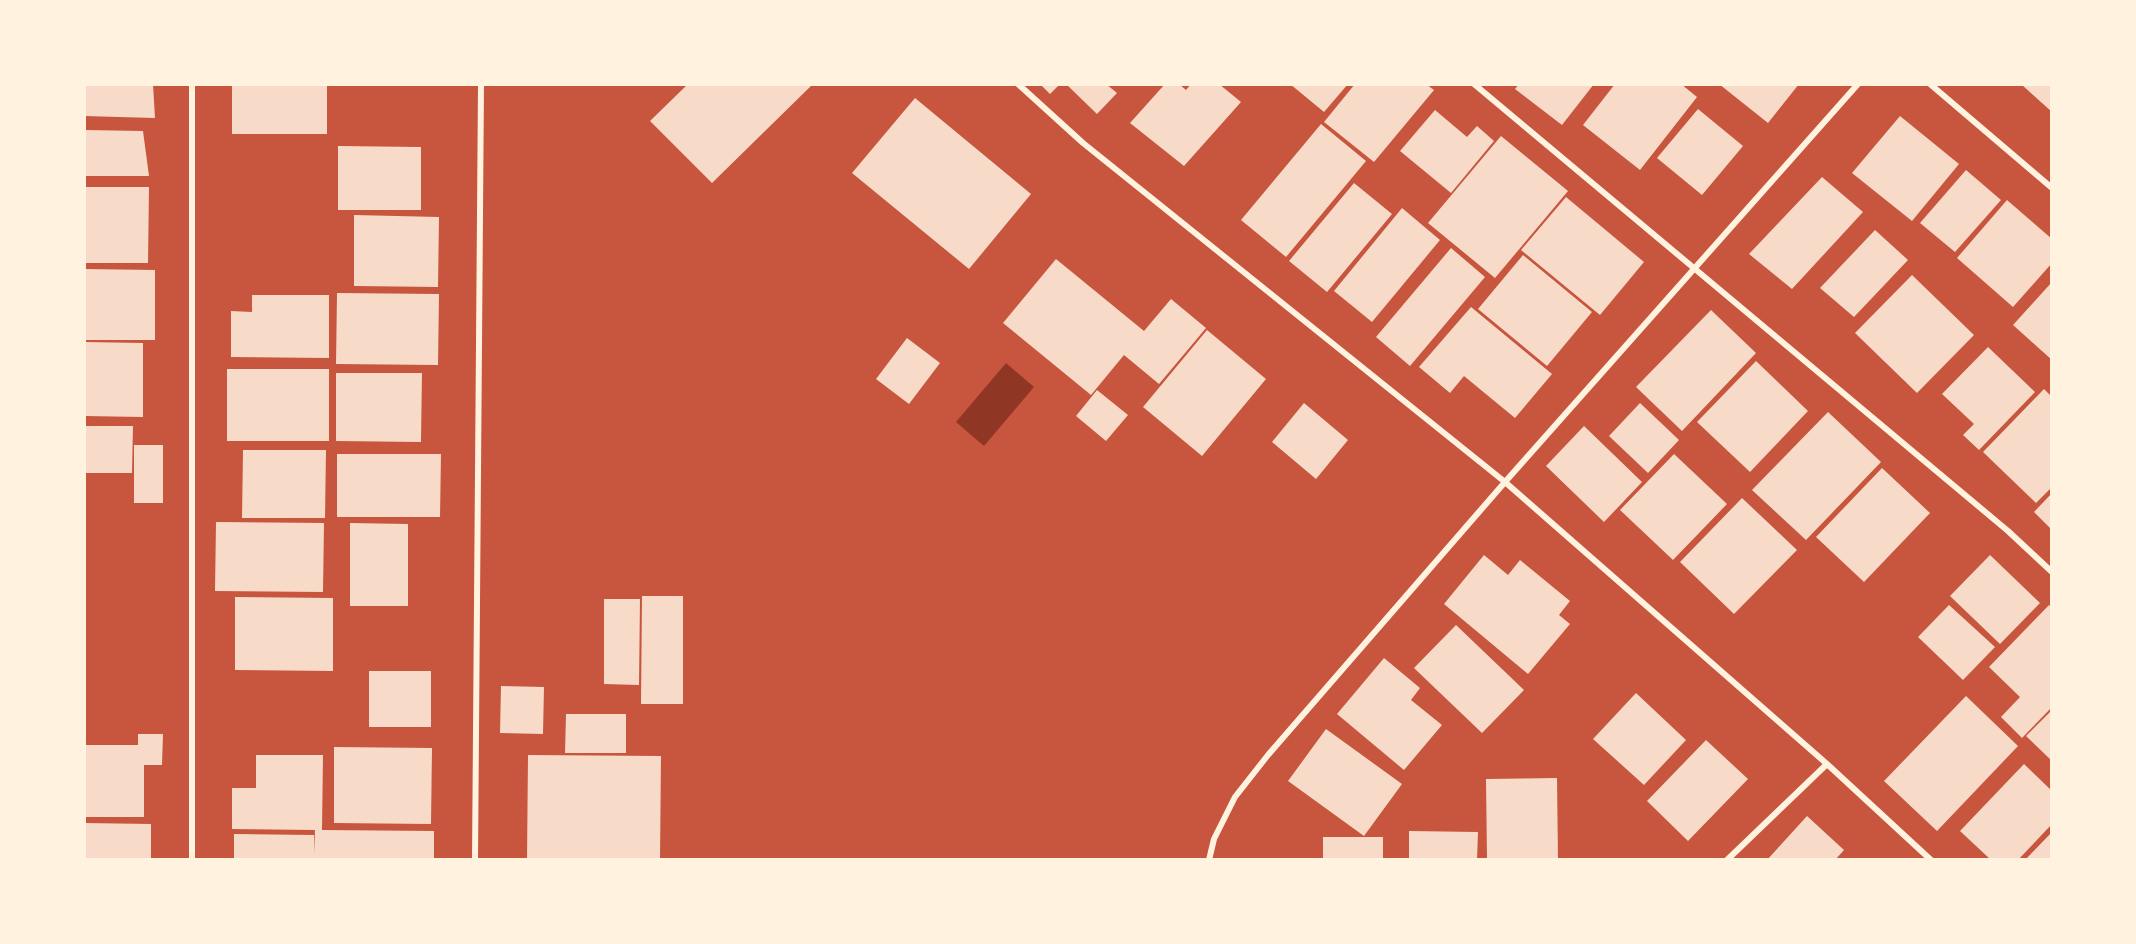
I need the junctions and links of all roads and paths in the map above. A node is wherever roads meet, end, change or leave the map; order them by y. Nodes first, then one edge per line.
1 (192, 84) edge
2 (481, 84) edge
3 (1018, 84) edge
4 (1474, 84) edge
5 (1858, 84) edge
6 (1930, 84) edge
7 (2052, 188) edge
8 (1695, 269) junction
9 (1506, 482) junction
10 (2052, 572) edge
11 (1827, 764) junction
12 (192, 860) edge
13 (475, 860) edge
14 (1209, 860) edge
15 (1728, 860) edge
16 (1931, 860) edge

1 - 12 street
2 - 13 street
3 - 9 street
4 - 8 street
5 - 8 street
6 - 7 street
8 - 9 street
8 - 10 street
9 - 11 street
9 - 14 street
11 - 15 street
11 - 16 street

